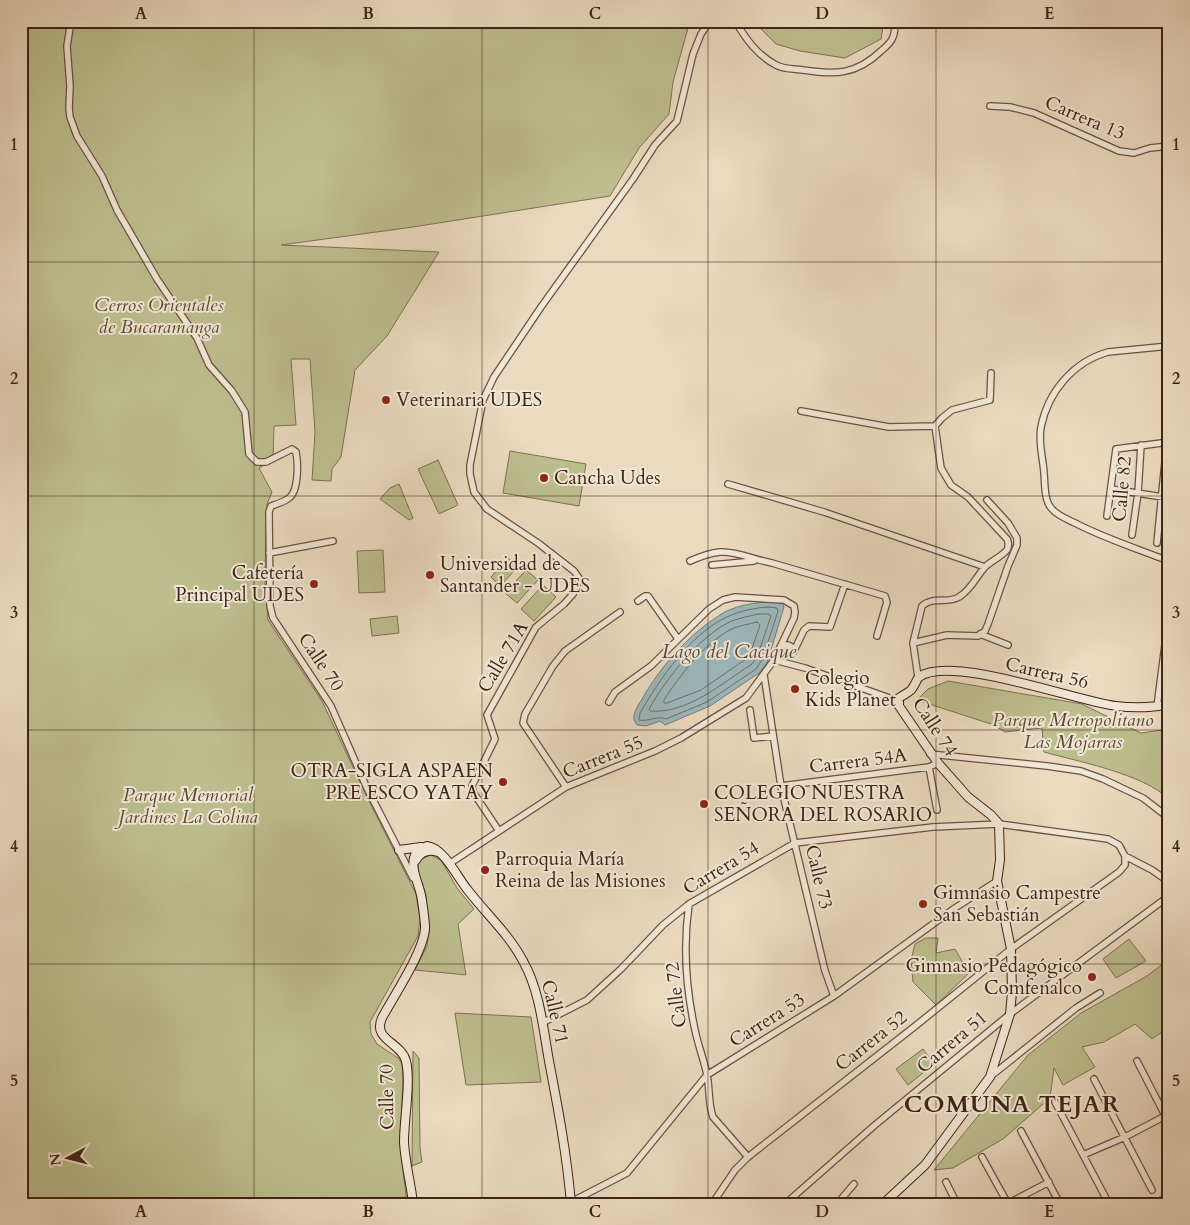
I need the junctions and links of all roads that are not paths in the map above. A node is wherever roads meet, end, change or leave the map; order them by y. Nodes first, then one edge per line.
1 (71, 21) edge
2 (710, 21) edge
3 (734, 21) edge
4 (882, 21) edge
5 (895, 21) edge
6 (824, 25) dead end
7 (990, 106) dead end
8 (1169, 146) edge
9 (1169, 346) edge
10 (991, 373) dead end
11 (801, 411) dead end
12 (935, 426) junction
13 (1168, 442) edge
14 (1141, 445) junction
15 (728, 484) dead end
16 (1111, 489) junction
17 (1138, 493) junction
18 (1166, 497) edge
19 (987, 500) dead end
20 (1108, 516) dead end
21 (1132, 535) dead end
22 (333, 541) dead end
23 (1157, 543) dead end
24 (269, 552) junction
25 (690, 561) dead end
26 (758, 561) junction
27 (1168, 561) edge
28 (712, 565) dead end
29 (985, 568) junction
30 (844, 584) junction
31 (638, 600) dead end
32 (620, 612) dead end
33 (1169, 614) edge
34 (980, 634) junction
35 (877, 636) dead end
36 (678, 639) junction
37 (913, 643) junction
38 (1008, 645) dead end
39 (781, 646) junction
40 (795, 649) junction
41 (778, 653) junction
42 (774, 660) junction
43 (764, 675) junction
44 (918, 677) junction
45 (898, 701) junction
46 (609, 702) dead end
47 (1169, 704) edge
48 (1157, 707) junction
49 (750, 710) dead end
50 (773, 736) junction
51 (930, 754) junction
52 (938, 763) junction
53 (929, 767) junction
54 (781, 786) junction
55 (566, 787) junction
56 (938, 810) dead end
57 (1169, 818) edge
58 (999, 824) junction
59 (499, 831) junction
60 (795, 843) junction
61 (425, 846) junction
62 (399, 850) junction
63 (442, 854) junction
64 (1125, 856) junction
65 (449, 864) junction
66 (414, 871) junction
67 (996, 881) junction
68 (1169, 882) edge
69 (420, 891) junction
70 (1169, 896) edge
71 (689, 904) junction
72 (1010, 949) junction
73 (1100, 993) dead end
74 (834, 996) junction
75 (1010, 1014) junction
76 (542, 1024) junction
77 (1137, 1061) dead end
78 (707, 1075) junction
79 (990, 1076) junction
80 (1094, 1079) dead end
81 (1054, 1102) dead end
82 (1167, 1115) edge
83 (1169, 1123) edge
84 (1021, 1131) dead end
85 (1125, 1137) junction
86 (1083, 1155) junction
87 (748, 1157) junction
88 (982, 1157) dead end
89 (946, 1182) dead end
90 (1048, 1182) junction
91 (854, 1184) dead end
92 (1152, 1190) dead end
93 (1169, 1196) edge
94 (571, 1203) edge
95 (413, 1204) edge
96 (712, 1204) edge
97 (785, 1204) edge
98 (837, 1204) edge
99 (883, 1204) edge
100 (957, 1204) edge
101 (1008, 1204) edge
102 (1060, 1204) edge
103 (1109, 1204) edge
104 (1154, 1204) edge

1 - 24 street, Calle 70
2 - 59 street, Calle 71A
3 - 5 street
4 - 6 street
7 - 8 street, Carrera 13
9 - 27 street
10 - 12 street
11 - 12 street
12 - 29 street, Calle 74
13 - 14 street
13 - 18 street
14 - 16 street
14 - 17 street, Calle 82
15 - 29 street
16 - 17 street
16 - 20 street
17 - 18 street
17 - 21 street, Calle 82
18 - 23 street
19 - 34 street
22 - 24 street
24 - 62 street, Calle 70
25 - 26 street
26 - 28 street
26 - 30 street
29 - 37 street, Calle 74
30 - 35 street
30 - 40 street
31 - 36 street
32 - 55 street
33 - 48 street
34 - 37 street
34 - 38 street
36 - 39 street, Carrera 55
36 - 46 street
37 - 44 street, Calle 74
39 - 40 street
39 - 41 street, Carrera 55
40 - 41 street
41 - 42 street, Carrera 55
42 - 43 street, Carrera 55
42 - 45 street
43 - 50 street, Calle 73
43 - 55 street, Carrera 55
44 - 45 street, Calle 74
44 - 48 street, Carrera 56
45 - 51 street, Calle 74
47 - 48 street, Carrera 56
49 - 50 street
50 - 54 street, Calle 73
51 - 52 street, Calle 74
51 - 57 street, Carrera 54A
52 - 53 street, Carrera 54A
52 - 58 street, Calle 74
53 - 54 street, Carrera 54A
53 - 56 street
54 - 60 street, Calle 73
55 - 59 street, Carrera 55
58 - 60 street, Carrera 54
58 - 64 street, Carrera 54
58 - 67 street
59 - 65 street, Carrera 55
60 - 71 street, Carrera 54
60 - 74 street, Calle 73
61 - 62 street
61 - 63 street, Calle 71
61 - 66 street
62 - 69 street, Calle 70
63 - 65 street, Calle 71
63 - 66 street
64 - 68 street, Carrera 54
64 - 72 street, Carrera 52
65 - 76 street, Calle 71
66 - 69 street, Calle 70
67 - 72 street
67 - 74 street, Carrera 53
69 - 95 street, Calle 70
70 - 75 street, Carrera 51
71 - 76 street, Carrera 54
71 - 78 street, Calle 72
72 - 75 street
72 - 87 street, Carrera 52
73 - 79 street
74 - 78 street, Carrera 53
75 - 79 street
75 - 97 street, Carrera 51
76 - 94 street, Calle 71
77 - 82 street
78 - 87 street, Calle 72
78 - 94 street, Carrera 53
79 - 99 street
80 - 85 street
81 - 86 street
82 - 83 street
82 - 85 street
84 - 90 street
85 - 86 street
85 - 92 street
86 - 103 street
87 - 96 street, Carrera 52
88 - 101 street
89 - 100 street
90 - 101 street
90 - 102 street
91 - 98 street
93 - 104 street

